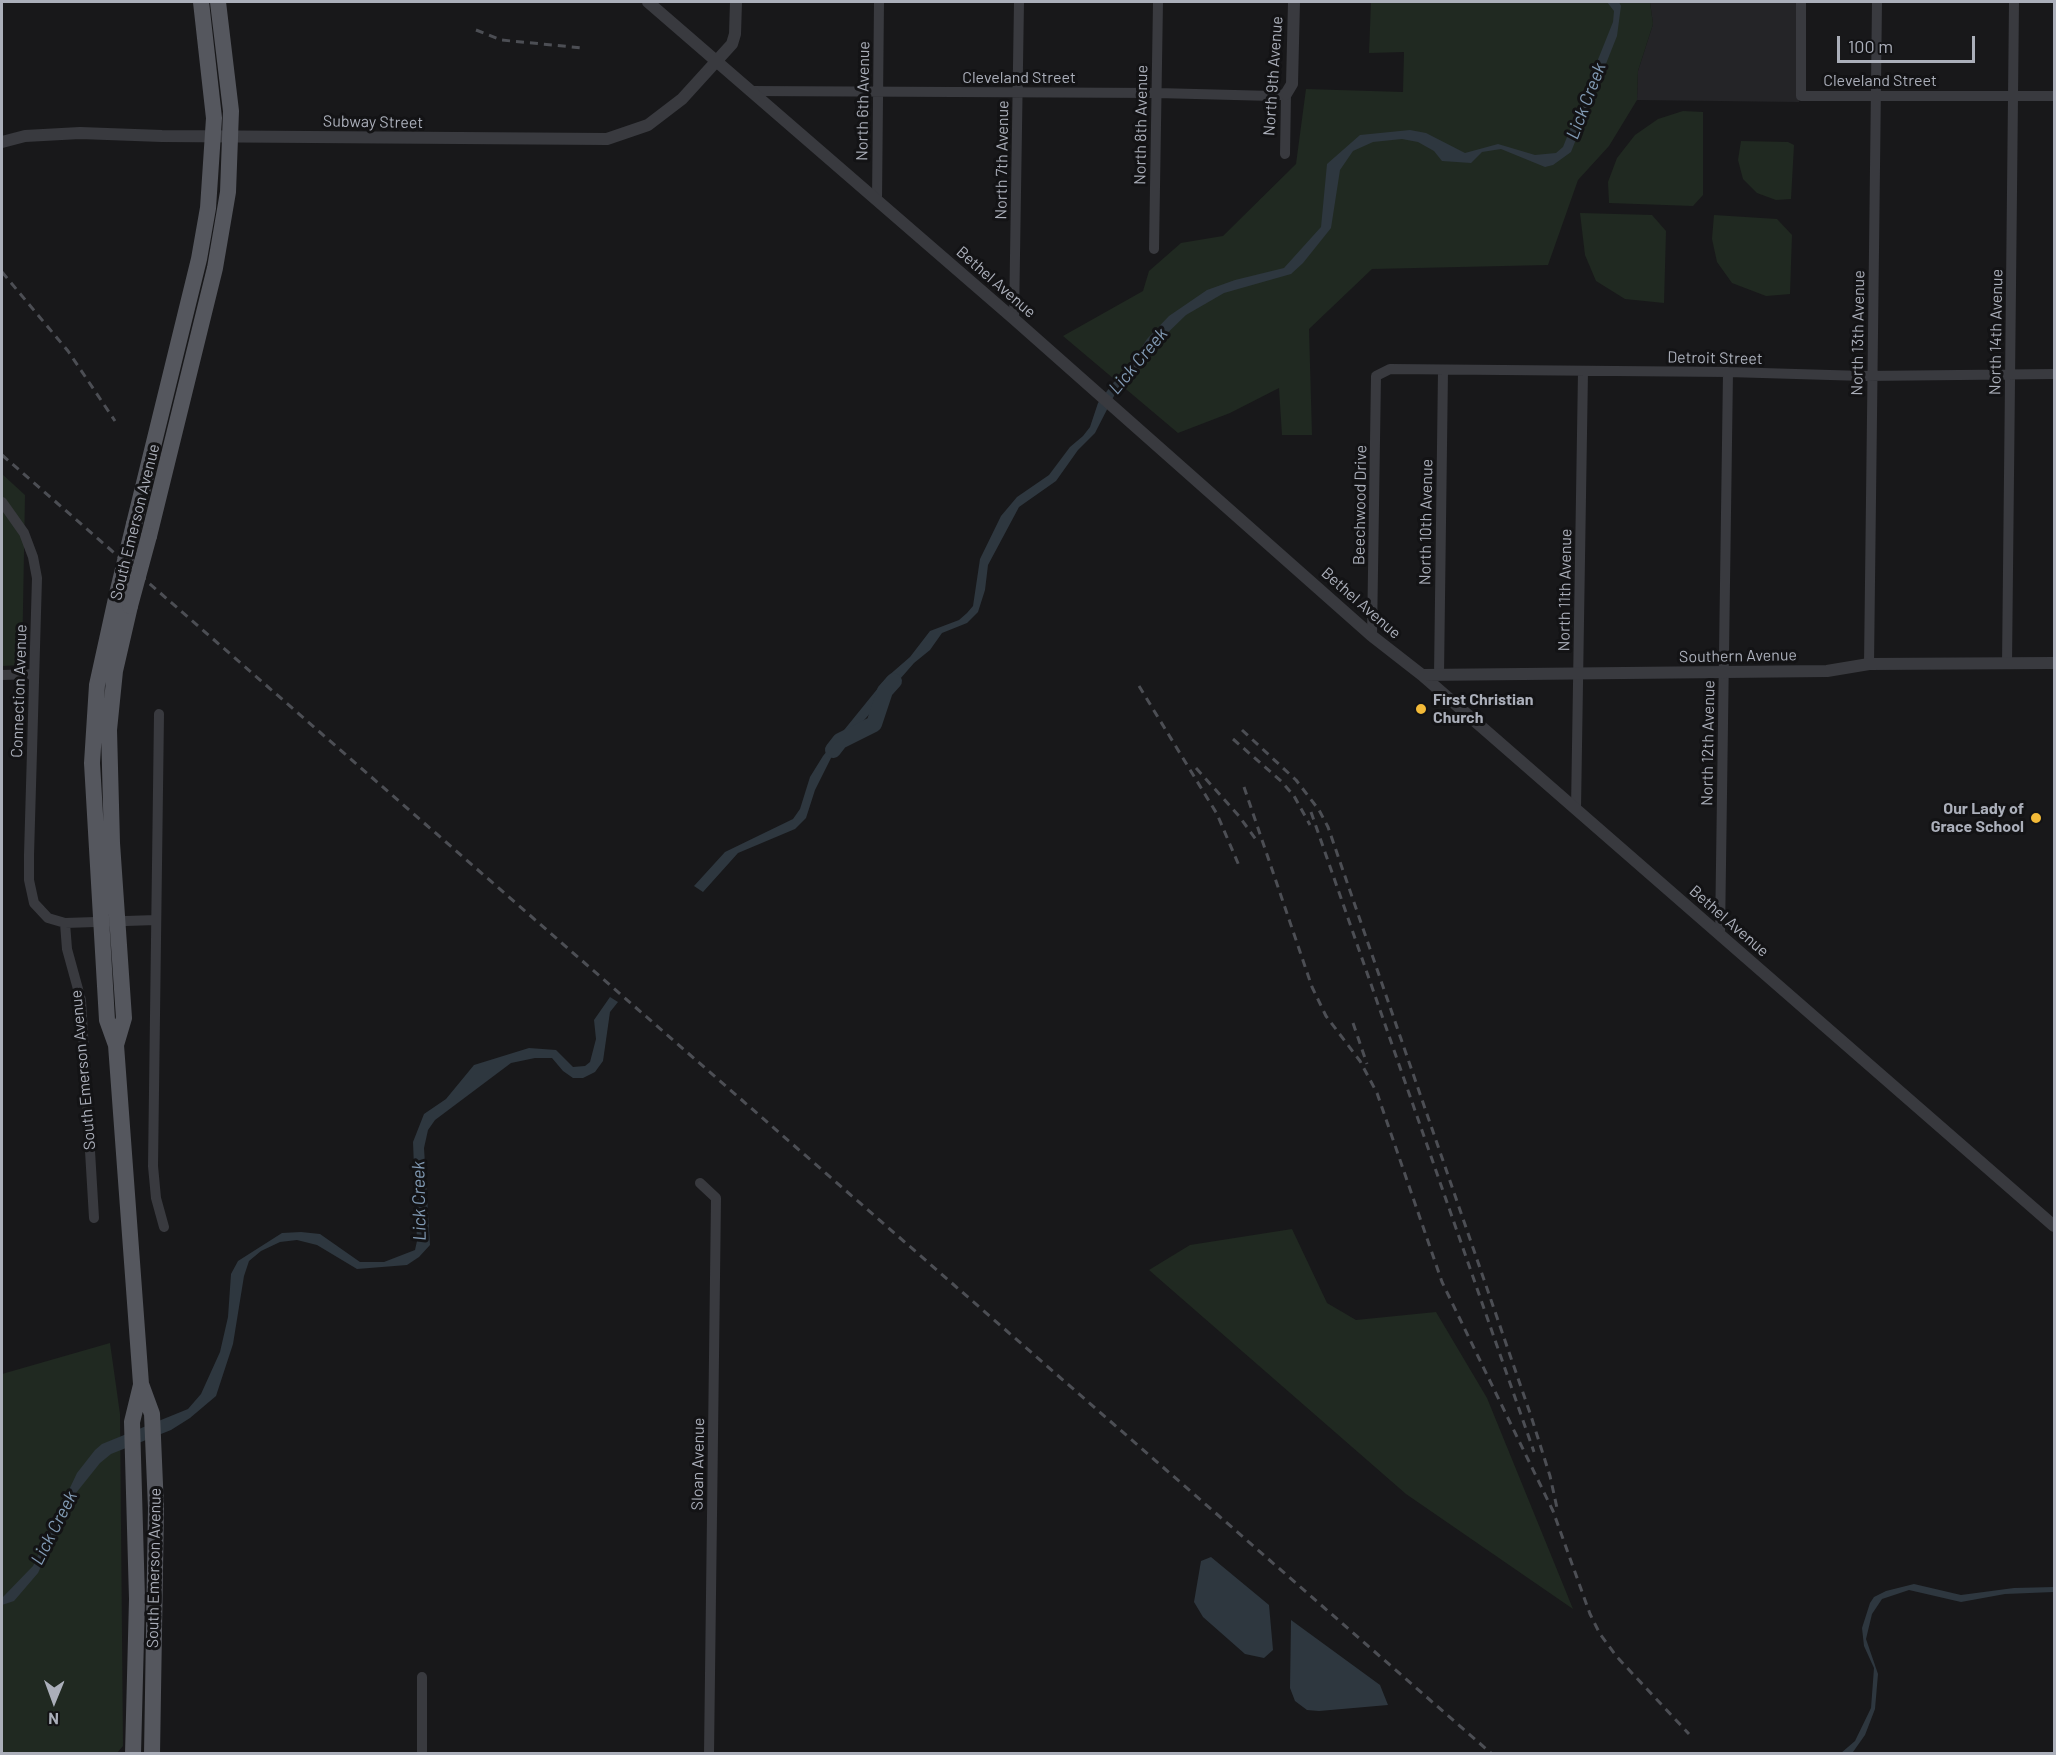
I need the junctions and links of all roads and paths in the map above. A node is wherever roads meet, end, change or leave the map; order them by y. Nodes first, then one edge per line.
1 (201, 2) edge
2 (218, 2) edge
3 (648, 2) edge
4 (736, 2) edge
5 (879, 2) edge
6 (1019, 2) edge
7 (1158, 2) edge
8 (1294, 2) edge
9 (1801, 2) edge
10 (1877, 2) edge
11 (2014, 2) edge
12 (717, 61) junction
13 (751, 91) junction
14 (878, 92) junction
15 (1157, 93) junction
16 (1018, 94) junction
17 (1286, 94) junction
18 (1876, 95) junction
19 (2013, 96) junction
20 (2055, 96) edge
21 (222, 137) junction
22 (2, 142) edge
23 (1285, 154) dead end
24 (877, 200) junction
25 (1154, 249) dead end
26 (1014, 319) junction
27 (1443, 370) junction
28 (1583, 372) junction
29 (1728, 372) junction
30 (2055, 374) edge
31 (2010, 375) junction
32 (1376, 376) joint
33 (1872, 376) junction
34 (2, 502) edge
35 (1372, 636) junction
36 (2055, 663) edge
37 (1869, 664) junction
38 (2007, 664) junction
39 (1724, 672) junction
40 (1579, 673) junction
41 (34, 674) junction
42 (2, 675) edge
43 (1422, 675) junction
44 (1439, 675) junction
45 (159, 714) dead end
46 (1576, 809) junction
47 (156, 920) junction
48 (65, 923) junction
49 (100, 923) junction
50 (118, 923) junction
51 (1720, 935) junction
52 (116, 1045) junction
53 (700, 1183) dead end
54 (94, 1218) dead end
55 (2055, 1226) edge
56 (164, 1227) dead end
57 (141, 1384) junction
58 (422, 1677) dead end
59 (134, 1754) edge
60 (152, 1754) edge
61 (422, 1754) edge
62 (709, 1754) edge

1 - 21 main road, South Emerson Avenue
2 - 21 main road, South Emerson Avenue
3 - 12 street, Bethel Avenue
4 - 12 street, Subway Street
5 - 14 street, North 6th Avenue
6 - 16 street, North 7th Avenue
7 - 15 street, North 8th Avenue
8 - 17 street, North 9th Avenue
9 - 18 street, Cleveland Street
10 - 18 street, North 13th Avenue
11 - 19 street, North 14th Avenue
12 - 13 street, Bethel Avenue
12 - 21 street, Subway Street
13 - 14 street, Cleveland Street
13 - 24 street, Bethel Avenue
14 - 16 street, Cleveland Street
14 - 24 street, North 6th Avenue
15 - 16 street, Cleveland Street
15 - 17 street, Cleveland Street
15 - 25 street, North 8th Avenue
16 - 26 street, North 7th Avenue
17 - 23 street, North 9th Avenue
18 - 19 street, Cleveland Street
18 - 33 street, North 13th Avenue
19 - 20 street, Cleveland Street
19 - 31 street, North 14th Avenue
21 - 22 street, Subway Street
21 - 49 main road, South Emerson Avenue, bridge
21 - 50 main road, South Emerson Avenue, bridge
24 - 26 street, Bethel Avenue
26 - 35 street, Bethel Avenue
27 - 28 street, Detroit Street
27 - 32 street, Detroit Street
27 - 44 street, North 10th Avenue
28 - 29 street, Detroit Street
28 - 40 street, North 11th Avenue
29 - 33 street, Detroit Street
29 - 39 street, North 12th Avenue
30 - 31 street, Detroit Street
31 - 33 street, Detroit Street
31 - 38 street, North 14th Avenue
32 - 35 street, Beechwood Drive
33 - 37 street, North 13th Avenue
34 - 41 street, Connection Avenue
35 - 43 street, Bethel Avenue
36 - 38 street, Southern Avenue
37 - 38 street, Southern Avenue
37 - 39 street, Southern Avenue
39 - 40 street, Southern Avenue
39 - 51 street, North 12th Avenue
40 - 44 street, Southern Avenue
40 - 46 street, North 11th Avenue
41 - 42 street
41 - 48 street, Connection Avenue
43 - 44 street, Southern Avenue
43 - 46 street, Bethel Avenue
45 - 47 street
46 - 51 street, Bethel Avenue
47 - 50 street, Connection Avenue
47 - 56 street
48 - 49 street, Connection Avenue
48 - 54 street, South Emerson Avenue
49 - 50 street, Connection Avenue
49 - 52 main road, South Emerson Avenue
50 - 52 main road, South Emerson Avenue
51 - 55 street, Bethel Avenue
52 - 57 main road, South Emerson Avenue
53 - 62 street, Sloan Avenue
57 - 59 main road, South Emerson Avenue
57 - 60 main road, South Emerson Avenue
58 - 61 street

